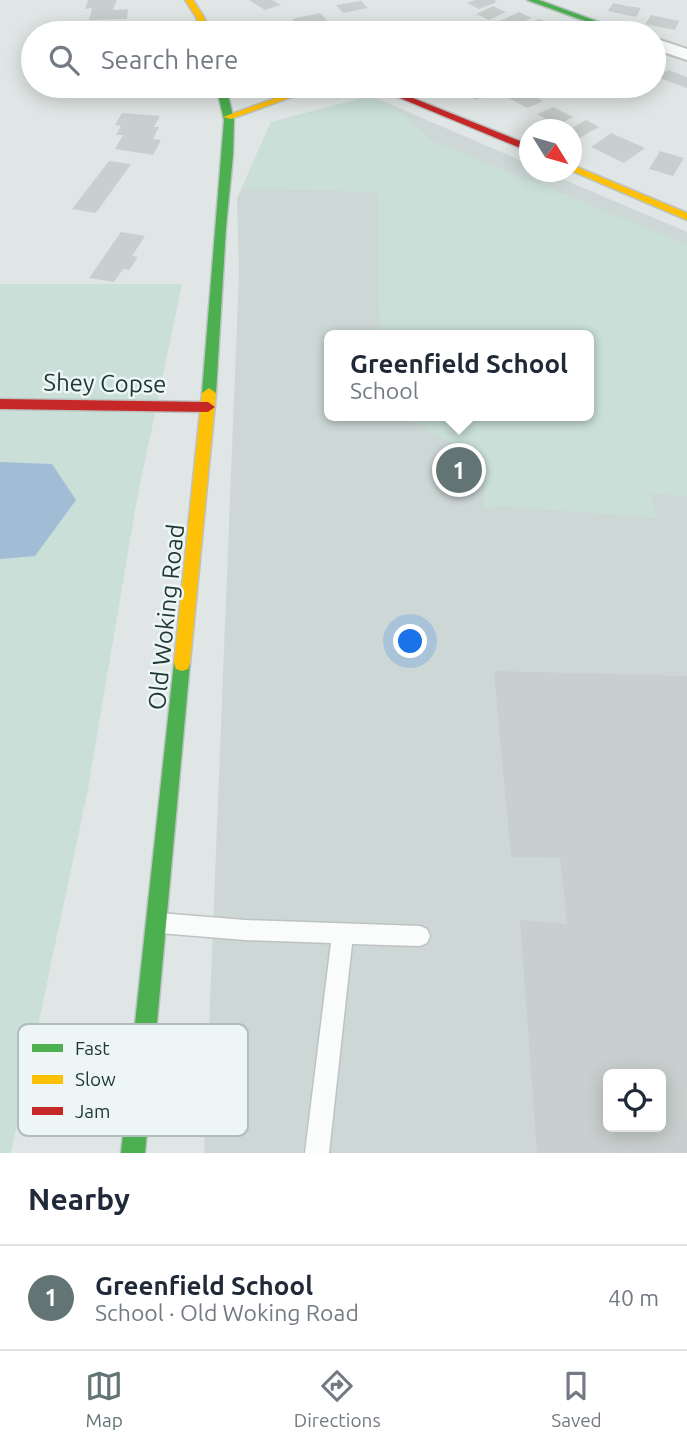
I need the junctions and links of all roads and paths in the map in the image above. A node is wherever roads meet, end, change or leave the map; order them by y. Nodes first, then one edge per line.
1 (189, 0) edge
2 (531, 0) edge
3 (201, 21) edge
4 (591, 21) edge
5 (666, 47) edge
6 (687, 55) edge
7 (224, 98) edge
8 (283, 98) edge
9 (406, 98) edge
10 (228, 117) junction
11 (519, 144) edge
12 (582, 172) edge
13 (687, 217) edge
14 (0, 404) edge
15 (208, 407) junction
16 (157, 923) junction
17 (343, 932) junction
18 (420, 936) dead end
19 (146, 1024) edge
20 (317, 1153) edge

1 - 3 main road
2 - 4 main road
5 - 6 street
7 - 10 main road, Old Woking Road
8 - 10 main road
9 - 11 main road
10 - 15 main road, Old Woking Road
12 - 13 main road
14 - 15 main road, Shey Copse
15 - 16 main road, Old Woking Road
16 - 17 lane
16 - 19 main road, Old Woking Road
17 - 18 lane
17 - 20 lane

